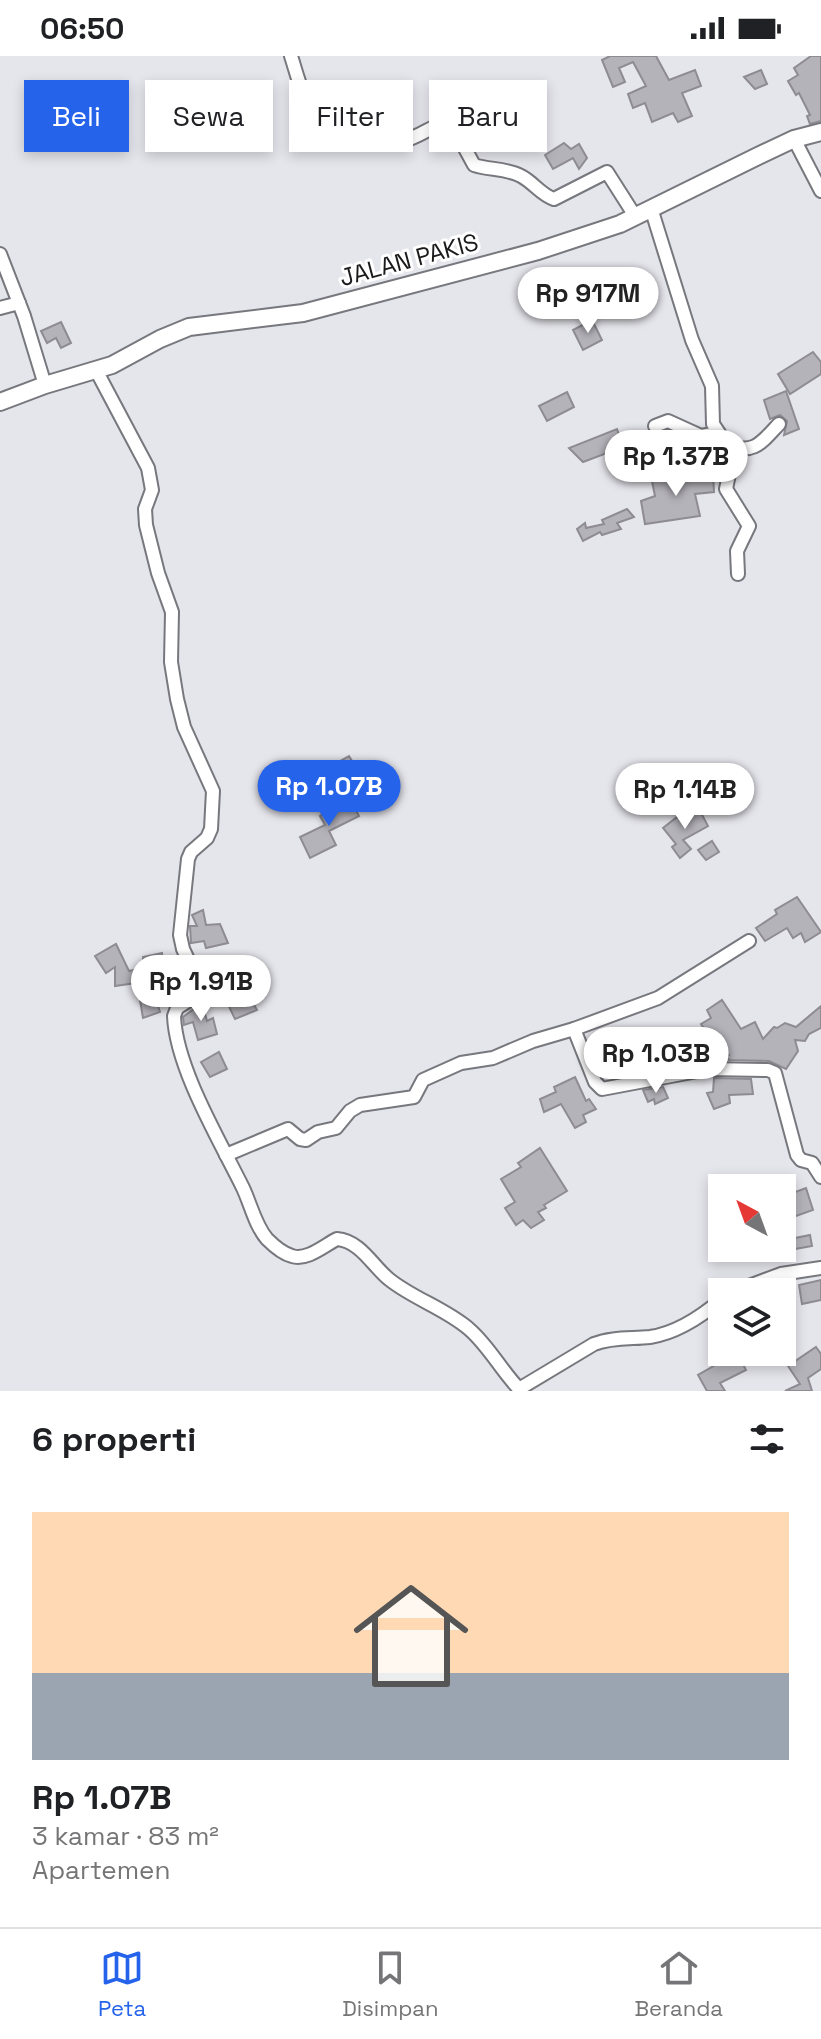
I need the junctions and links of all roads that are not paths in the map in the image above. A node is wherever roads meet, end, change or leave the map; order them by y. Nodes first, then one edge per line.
1 (291, 56) edge
2 (821, 132) edge
3 (794, 139) junction
4 (821, 191) edge
5 (651, 208) junction
6 (635, 216) junction
7 (0, 254) edge
8 (19, 303) junction
9 (0, 308) edge
10 (96, 370) junction
11 (45, 385) junction
12 (0, 402) edge
13 (779, 424) dead end
14 (655, 426) dead end
15 (718, 433) junction
16 (727, 445) junction
17 (738, 574) dead end
18 (749, 941) dead end
19 (574, 1029) junction
20 (226, 1155) junction
21 (821, 1177) edge
22 (821, 1268) edge
23 (770, 1278) edge
24 (708, 1310) edge
25 (520, 1390) edge

1 - 6 street
2 - 3 street, JALAN PAKIS
3 - 4 street
3 - 5 street, JALAN PAKIS
5 - 6 street, JALAN PAKIS
5 - 15 street
6 - 10 street, JALAN PAKIS
7 - 8 street
8 - 9 street
8 - 11 street
10 - 11 street, JALAN PAKIS
10 - 20 street
11 - 12 street, JALAN PAKIS
13 - 16 street
14 - 15 street
15 - 16 street
16 - 17 street
18 - 19 street
19 - 20 street
19 - 21 street
20 - 25 street
22 - 23 street
24 - 25 street

